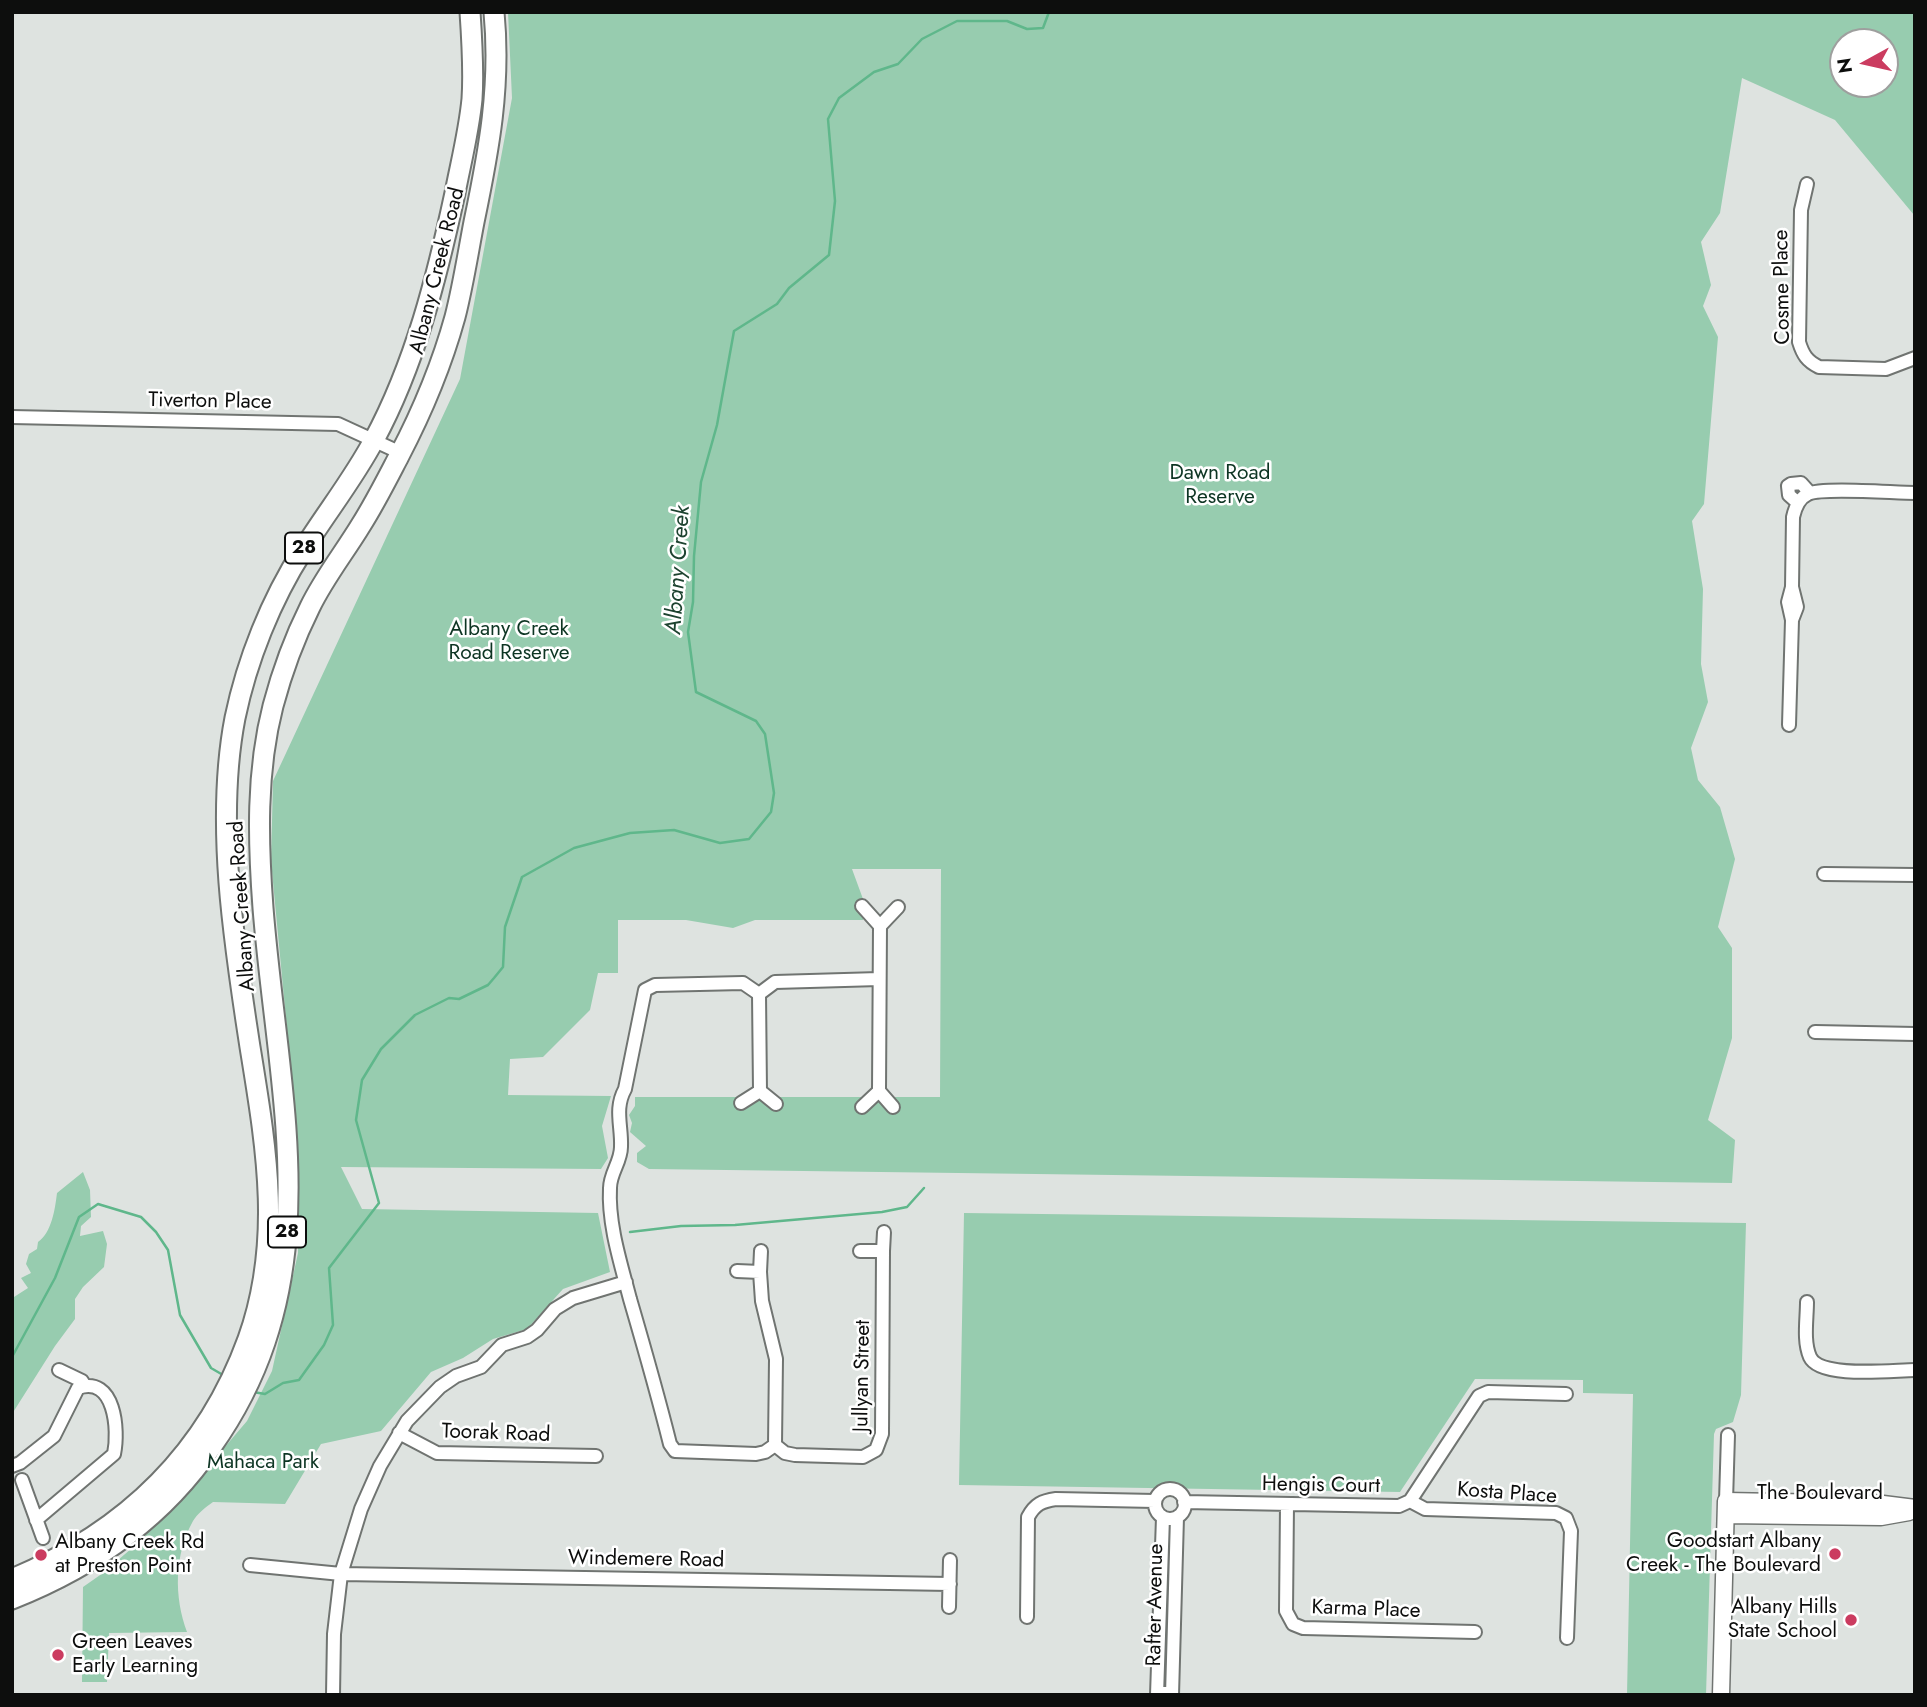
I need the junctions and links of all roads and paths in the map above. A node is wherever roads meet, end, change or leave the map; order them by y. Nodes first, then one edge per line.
1 (470, 12) edge
2 (494, 12) edge
3 (1807, 184) dead end
4 (1915, 358) edge
5 (12, 417) edge
6 (374, 441) junction
7 (401, 453) junction
8 (1810, 493) junction
9 (1915, 493) edge
10 (1798, 503) junction
11 (1789, 725) dead end
12 (1824, 874) dead end
13 (1915, 875) edge
14 (862, 906) dead end
15 (898, 907) dead end
16 (880, 926) junction
17 (879, 979) junction
18 (759, 994) junction
19 (1815, 1032) dead end
20 (1915, 1034) edge
21 (760, 1091) junction
22 (879, 1091) junction
23 (741, 1103) dead end
24 (776, 1104) dead end
25 (862, 1107) dead end
26 (894, 1107) dead end
27 (884, 1232) dead end
28 (761, 1251) dead end
29 (860, 1251) dead end
30 (883, 1251) junction
31 (737, 1271) dead end
32 (760, 1272) junction
33 (626, 1282) junction
34 (1808, 1302) dead end
35 (59, 1370) dead end
36 (1915, 1370) edge
37 (244, 1374) junction
38 (85, 1386) junction
39 (1566, 1394) dead end
40 (399, 1433) junction
41 (1728, 1435) dead end
42 (775, 1445) junction
43 (596, 1456) dead end
44 (12, 1466) edge
45 (22, 1480) dead end
46 (1155, 1501) junction
47 (1410, 1501) junction
48 (1184, 1502) junction
49 (1287, 1505) junction
50 (1726, 1508) junction
51 (1915, 1509) edge
52 (1163, 1517) junction
53 (1177, 1517) junction
54 (36, 1520) junction
55 (128, 1524) junction
56 (43, 1538) dead end
57 (950, 1560) dead end
58 (250, 1565) dead end
59 (341, 1574) junction
60 (12, 1579) edge
61 (950, 1584) junction
62 (12, 1599) edge
63 (949, 1607) dead end
64 (1027, 1617) dead end
65 (1475, 1632) dead end
66 (1567, 1638) dead end
67 (333, 1695) edge
68 (1159, 1695) edge
69 (1171, 1695) edge
70 (1721, 1695) edge

1 - 6 main road, Albany Creek Road / 28
2 - 7 main road, Albany Creek Road / 28
3 - 4 street, Cosme Place
5 - 6 street, Tiverton Place
6 - 7 street, Tiverton Place
6 - 37 main road, Albany Creek Road / 28
7 - 37 main road, Albany Creek Road / 28
8 - 9 street
8 - 10 street
8 - 10 street
10 - 11 street
12 - 13 street
14 - 16 street
15 - 16 street
16 - 17 street
17 - 18 street
17 - 22 street
18 - 21 street
18 - 33 street
19 - 20 street
21 - 23 street
21 - 24 street
22 - 25 street
22 - 26 street
27 - 30 street, Jullyan Street
28 - 32 street
29 - 30 street
30 - 42 street, Jullyan Street
31 - 32 street
32 - 42 street
33 - 40 street
33 - 42 street
34 - 36 street
35 - 38 street
37 - 55 main road, Albany Creek Road / 28
38 - 44 street
38 - 54 street
39 - 47 street, Hengis Court
40 - 43 street, Toorak Road
40 - 59 street
41 - 50 street
45 - 54 street
46 - 48 street
46 - 52 street, Rafter Avenue
46 - 64 street
47 - 49 street, Hengis Court
47 - 66 street, Kosta Place
48 - 49 street, Hengis Court
48 - 53 street, Rafter Avenue
49 - 65 street, Karma Place
50 - 51 street, The Boulevard
50 - 70 street
52 - 53 street, Rafter Avenue
52 - 68 street, Rafter Avenue
53 - 69 street, Rafter Avenue
54 - 56 street
55 - 60 main road, Albany Creek Road / 28
55 - 62 main road, Albany Creek Road / 28
57 - 61 street
58 - 59 street, Windemere Road
59 - 61 street, Windemere Road
59 - 67 street
61 - 63 street
68 - 69 street

